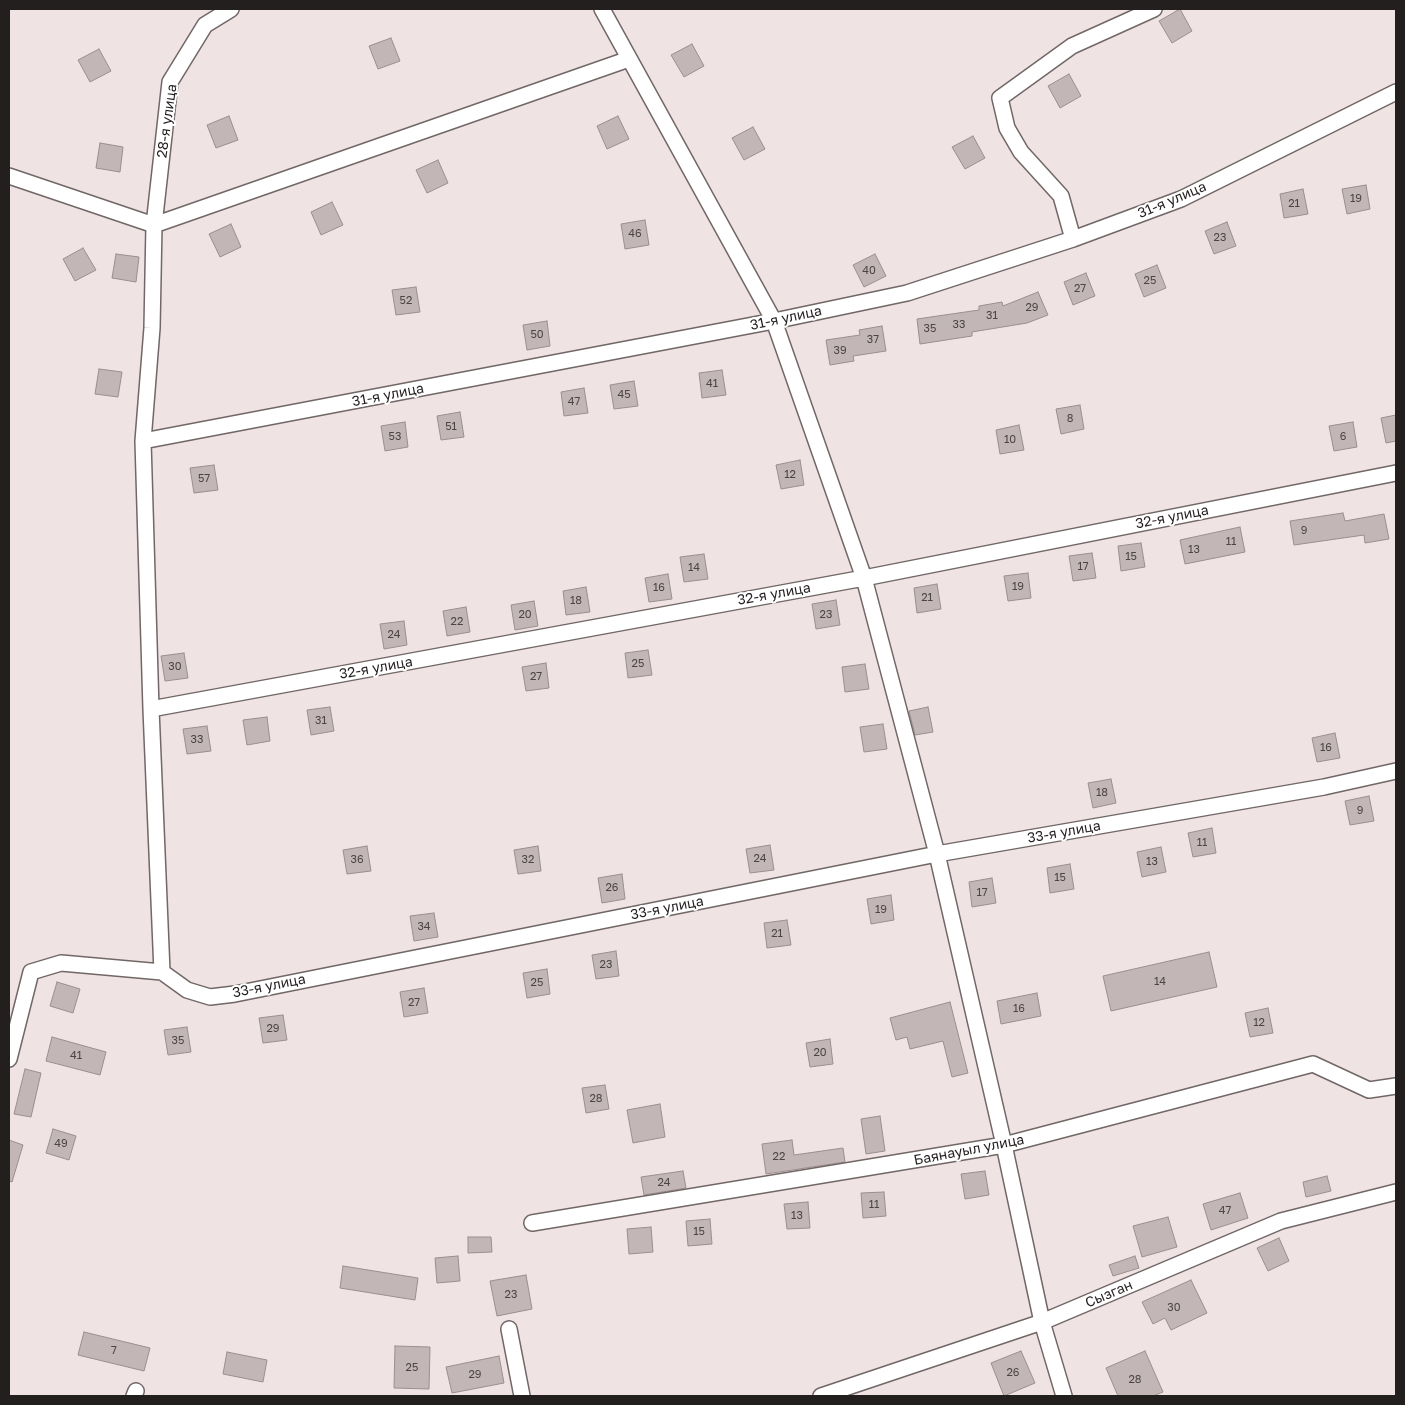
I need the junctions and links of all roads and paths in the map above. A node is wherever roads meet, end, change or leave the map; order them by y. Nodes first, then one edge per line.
1 (231, 9) edge
2 (602, 9) edge
3 (1154, 9) edge
4 (629, 59) junction
5 (1396, 92) edge
6 (9, 176) edge
7 (154, 226) junction
8 (1073, 239) junction
9 (774, 321) junction
10 (143, 441) junction
11 (1396, 473) edge
12 (864, 578) junction
13 (151, 709) junction
14 (1396, 771) edge
15 (938, 854) junction
16 (162, 972) junction
17 (9, 1059) edge
18 (1396, 1086) edge
19 (1004, 1145) junction
20 (1396, 1192) edge
21 (532, 1223) dead end
22 (1042, 1322) junction
23 (509, 1329) dead end
24 (522, 1396) edge
25 (821, 1396) edge
26 (1064, 1396) edge

1 - 7 street, 28-я улица
2 - 4 street
3 - 8 street
4 - 7 street
4 - 9 street
5 - 8 street, 31-я улица
6 - 7 street
7 - 10 street, 28-я улица
8 - 9 street, 31-я улица
9 - 10 street, 31-я улица
9 - 12 street
10 - 13 street, 28-я улица
11 - 12 street, 32-я улица
12 - 13 street, 32-я улица
12 - 15 street
13 - 16 street, 28-я улица
14 - 15 street, 33-я улица
15 - 16 street, 33-я улица
15 - 19 street
16 - 17 street
18 - 19 street, Баянауыл улица
19 - 21 street, Баянауыл улица
19 - 22 street
20 - 22 street, Сызган
22 - 25 street, Сызган
22 - 26 street
23 - 24 street

